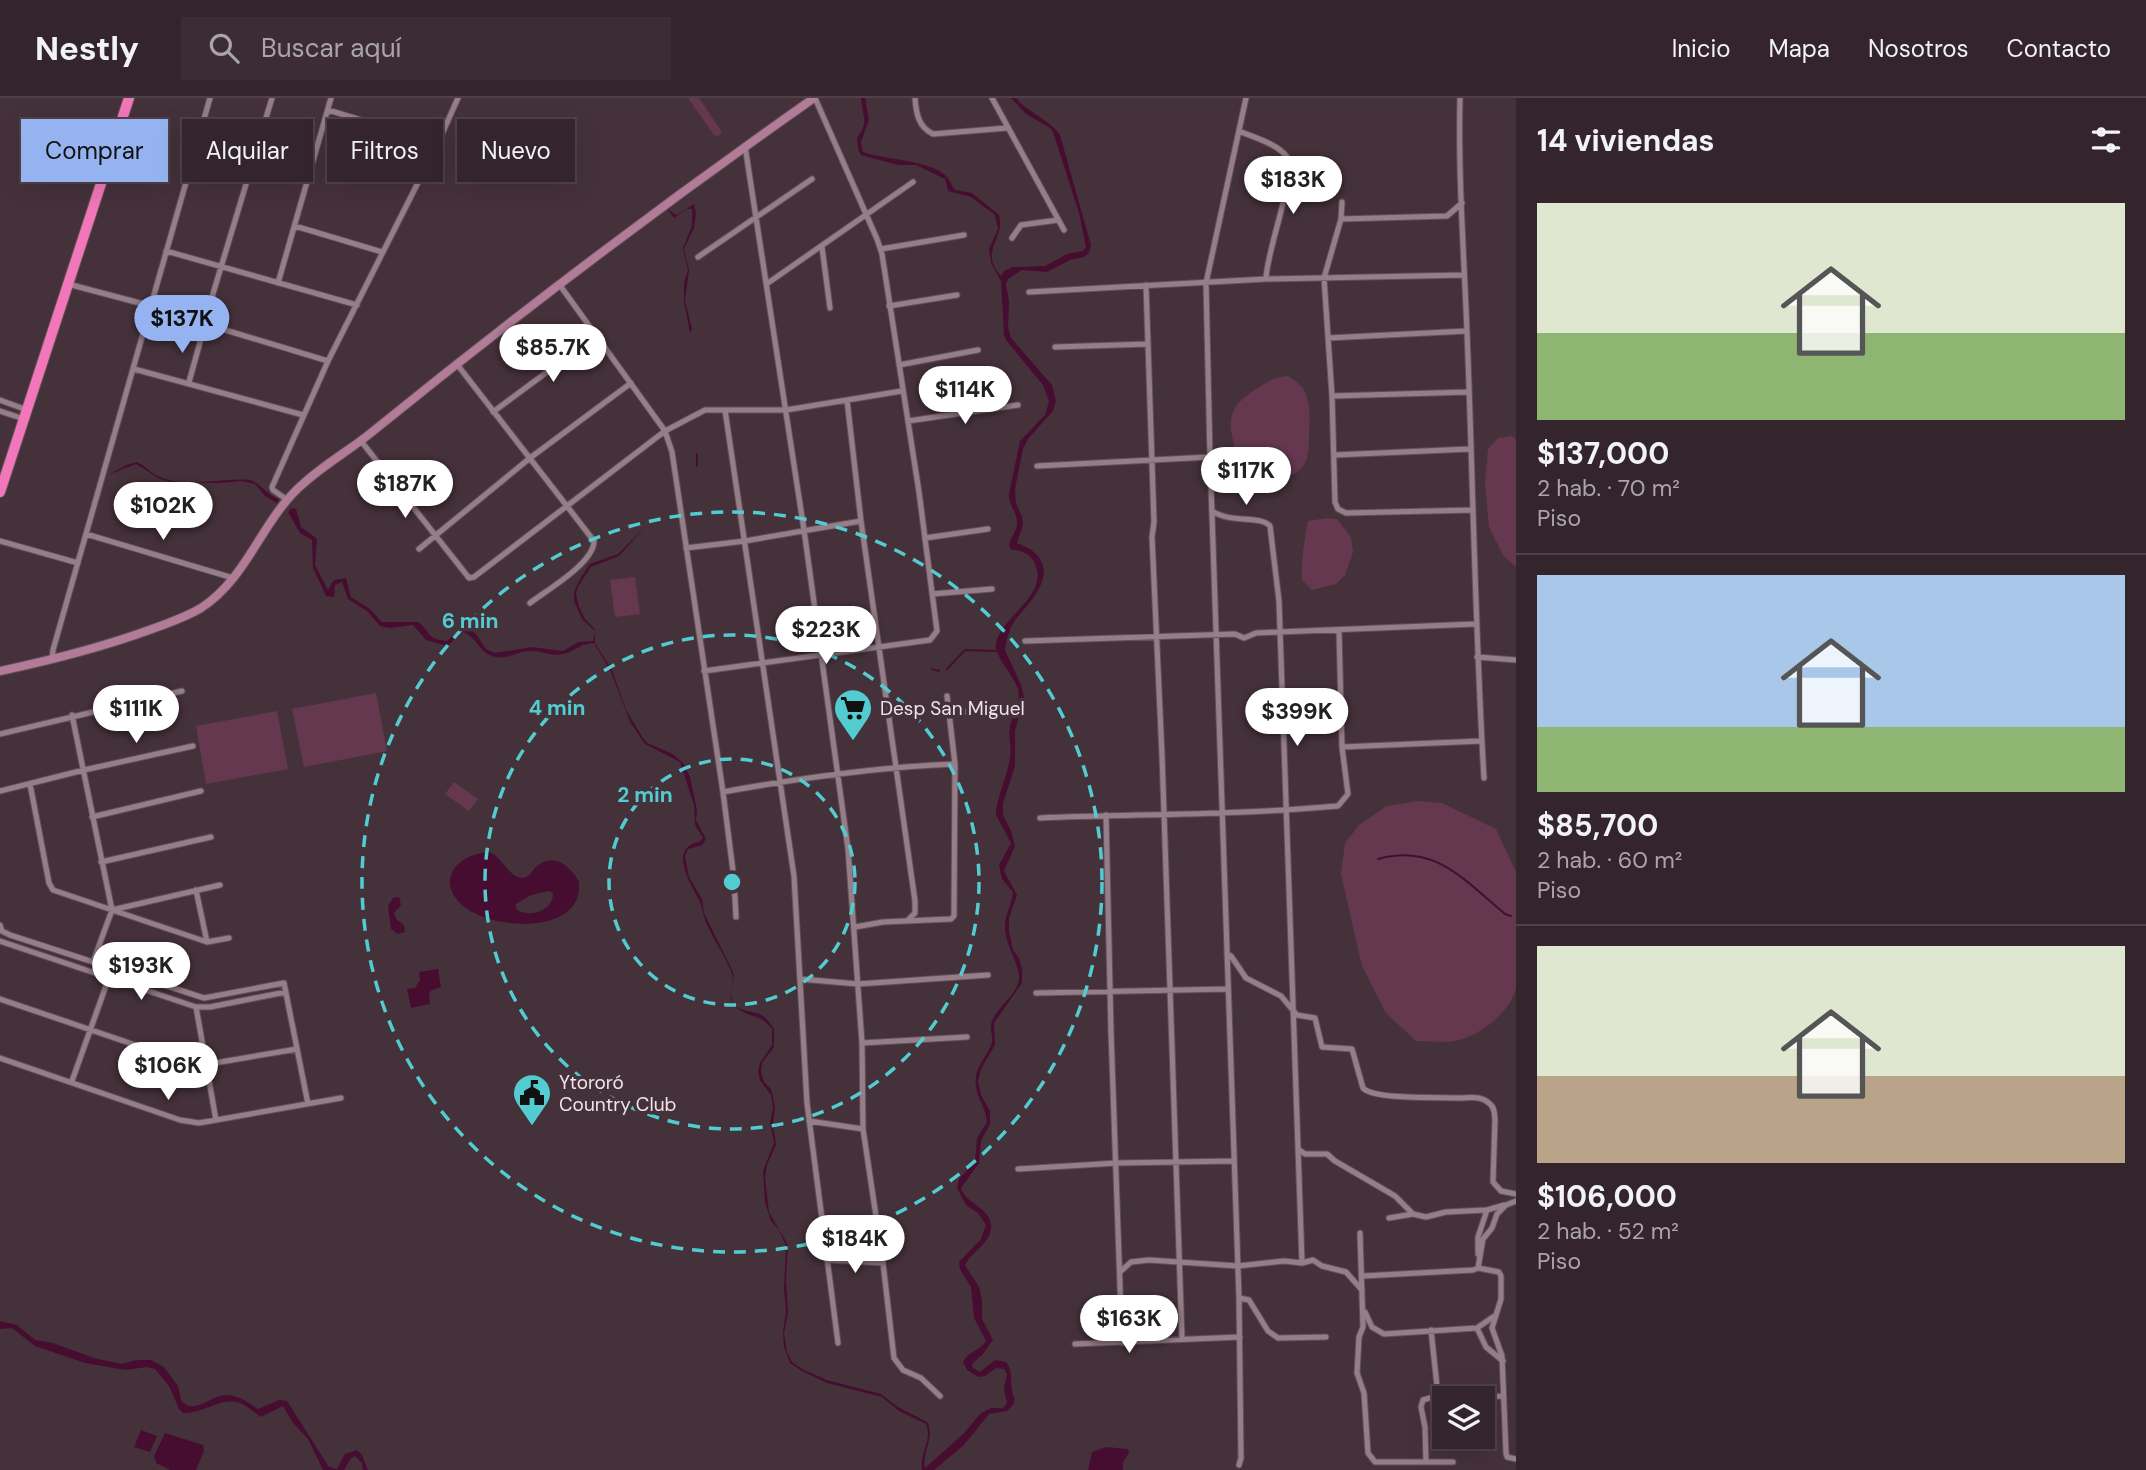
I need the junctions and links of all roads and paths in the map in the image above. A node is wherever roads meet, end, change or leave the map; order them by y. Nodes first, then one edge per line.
1 (130, 98) edge
2 (210, 98) edge
3 (272, 98) edge
4 (331, 98) edge
5 (458, 98) edge
6 (815, 98) edge
7 (915, 98) edge
8 (992, 98) edge
9 (1246, 98) edge
10 (1460, 98) edge
11 (328, 110) junction
12 (204, 119) edge
13 (266, 119) edge
14 (358, 119) edge
15 (1007, 128) junction
16 (1239, 131) junction
17 (443, 132) edge
18 (745, 146) junction
19 (313, 163) edge
20 (812, 179) dead end
21 (186, 182) edge
22 (247, 182) edge
23 (308, 182) edge
24 (418, 182) edge
25 (913, 182) dead end
26 (1342, 202) dead end
27 (1462, 203) junction
28 (866, 216) junction
29 (757, 218) junction
30 (1341, 219) junction
31 (1058, 220) junction
32 (295, 226) junction
33 (1063, 230) dead end
34 (964, 235) dead end
35 (1012, 238) dead end
36 (822, 247) junction
37 (880, 248) junction
38 (166, 251) junction
39 (382, 252) junction
40 (698, 257) dead end
41 (221, 267) junction
42 (1464, 275) junction
43 (1324, 278) junction
44 (1266, 279) junction
45 (1206, 282) junction
46 (278, 283) junction
47 (558, 283) junction
48 (768, 283) junction
49 (68, 284) junction
50 (1146, 285) junction
51 (1029, 292) dead end
52 (957, 295) dead end
53 (357, 305) junction
54 (151, 306) junction
55 (890, 306) junction
56 (830, 307) dead end
57 (1467, 331) junction
58 (202, 335) dead end
59 (597, 335) junction
60 (1328, 338) junction
61 (1148, 344) junction
62 (1055, 347) dead end
63 (978, 350) dead end
64 (328, 361) junction
65 (456, 363) junction
66 (899, 365) junction
67 (134, 369) junction
68 (189, 382) junction
69 (631, 383) junction
70 (902, 391) junction
71 (1469, 392) junction
72 (1332, 396) junction
73 (0, 400) edge
74 (848, 400) junction
75 (1018, 405) dead end
76 (725, 410) junction
77 (786, 410) junction
78 (0, 411) edge
79 (493, 412) junction
80 (25, 414) junction
81 (303, 415) junction
82 (908, 421) junction
83 (665, 431) junction
84 (361, 441) junction
85 (1471, 449) junction
86 (1334, 455) junction
87 (1210, 457) junction
88 (530, 458) junction
89 (1151, 460) junction
90 (1037, 466) dead end
91 (0, 492) edge
92 (284, 501) junction
93 (567, 504) junction
94 (1474, 510) junction
95 (1212, 511) junction
96 (862, 521) junction
97 (988, 529) dead end
98 (804, 530) junction
99 (86, 534) junction
100 (435, 535) junction
101 (925, 538) junction
102 (0, 541) edge
103 (745, 541) junction
104 (686, 548) junction
105 (419, 549) dead end
106 (78, 563) junction
107 (233, 578) junction
108 (992, 589) dead end
109 (932, 594) junction
110 (530, 603) dead end
111 (1476, 624) junction
112 (1339, 630) junction
113 (1279, 632) junction
114 (1217, 635) junction
115 (1157, 636) junction
116 (1025, 641) dead end
117 (878, 646) junction
118 (820, 654) junction
119 (1477, 657) junction
120 (52, 660) junction
121 (1516, 660) edge
122 (763, 662) junction
123 (0, 671) edge
124 (704, 671) junction
125 (182, 691) dead end
126 (947, 696) dead end
127 (991, 708) dead end
128 (950, 714) junction
129 (72, 715) junction
130 (0, 734) edge
131 (1482, 741) junction
132 (193, 746) dead end
133 (1342, 747) junction
134 (955, 764) junction
135 (896, 766) junction
136 (84, 770) junction
137 (838, 773) junction
138 (1484, 778) dead end
139 (779, 782) junction
140 (30, 784) junction
141 (0, 791) edge
142 (201, 791) dead end
143 (723, 792) junction
144 (1164, 800) junction
145 (1224, 811) junction
146 (1286, 811) junction
147 (1156, 814) junction
148 (1165, 814) junction
149 (1106, 816) junction
150 (92, 817) junction
151 (1040, 818) dead end
152 (211, 837) dead end
153 (101, 862) junction
154 (220, 885) dead end
155 (196, 890) junction
156 (112, 910) junction
157 (736, 917) dead end
158 (908, 920) junction
159 (855, 927) junction
160 (2, 929) edge
161 (229, 938) dead end
162 (0, 941) edge
163 (206, 942) junction
164 (1227, 954) junction
165 (93, 962) junction
166 (112, 969) junction
167 (988, 975) dead end
168 (109, 977) junction
169 (800, 978) junction
170 (858, 984) junction
171 (1227, 989) junction
172 (1111, 990) junction
173 (1170, 990) junction
174 (286, 992) junction
175 (1036, 993) dead end
176 (0, 999) edge
177 (196, 1007) junction
178 (1294, 1013) junction
179 (91, 1029) junction
180 (967, 1037) dead end
181 (862, 1043) junction
182 (297, 1049) junction
183 (0, 1058) edge
184 (206, 1066) junction
185 (72, 1081) junction
186 (341, 1098) dead end
187 (308, 1104) junction
188 (216, 1121) junction
189 (809, 1121) junction
190 (863, 1129) junction
191 (1298, 1149) junction
192 (1234, 1161) junction
193 (1176, 1162) junction
194 (1117, 1163) junction
195 (1018, 1170) dead end
196 (1516, 1194) edge
197 (1516, 1201) edge
198 (1506, 1205) junction
199 (1487, 1210) junction
200 (1413, 1214) junction
201 (1389, 1218) dead end
202 (1360, 1233) dead end
203 (1301, 1245) junction
204 (1120, 1249) junction
205 (1313, 1260) junction
206 (827, 1261) junction
207 (1131, 1262) junction
208 (1180, 1262) junction
209 (883, 1263) junction
210 (1302, 1263) junction
211 (1238, 1266) junction
212 (1478, 1268) junction
213 (1120, 1272) junction
214 (1363, 1276) junction
215 (1363, 1291) junction
216 (1239, 1298) junction
217 (1362, 1306) junction
218 (1496, 1315) junction
219 (1477, 1328) junction
220 (1432, 1330) junction
221 (1240, 1337) junction
222 (1326, 1337) dead end
223 (1182, 1339) junction
224 (838, 1343) dead end
225 (1122, 1343) junction
226 (1075, 1344) dead end
227 (1503, 1362) junction
228 (1437, 1386) edge
229 (940, 1395) dead end
230 (1495, 1396) edge
231 (1502, 1396) junction
232 (1432, 1397) edge
233 (1516, 1459) edge
234 (1426, 1462) junction
235 (1453, 1462) dead end
236 (1239, 1465) dead end

1 - 49 highway
2 - 12 street
3 - 13 street
4 - 11 street
5 - 17 street
6 - 18 main road
6 - 28 street
7 - 15 street
8 - 15 street
9 - 16 street
10 - 27 street
11 - 14 street
11 - 19 street
15 - 31 street
16 - 44 street
16 - 45 street
18 - 29 street
18 - 47 main road
20 - 29 street
21 - 38 street
22 - 41 street
23 - 32 street
24 - 39 street
25 - 28 street
26 - 30 street
27 - 30 street
27 - 42 street
28 - 36 street
28 - 37 street
29 - 40 street
29 - 48 street
30 - 43 street
31 - 33 street
31 - 35 street
32 - 39 street
32 - 46 street
34 - 37 street
36 - 48 street
36 - 56 street
37 - 55 street
38 - 41 street
38 - 54 street
39 - 53 street
41 - 46 street
41 - 64 street
42 - 43 street
42 - 57 street
43 - 44 street
43 - 60 street
44 - 45 street
45 - 50 street
45 - 87 street
46 - 53 street
47 - 59 street
47 - 65 main road
48 - 77 street
49 - 54 street
49 - 80 highway
50 - 51 street
50 - 61 street
52 - 55 street
53 - 64 street
54 - 67 street
55 - 66 street
57 - 60 street
57 - 71 street
58 - 68 street
59 - 69 street
59 - 79 street
60 - 72 street
61 - 62 street
61 - 89 street
63 - 66 street
64 - 81 street
65 - 79 street
65 - 84 main road
66 - 70 street
67 - 68 street
67 - 99 street
68 - 81 street
69 - 83 street
69 - 88 street
70 - 74 street
70 - 82 street
71 - 72 street
71 - 85 street
72 - 86 street
73 - 80 street
74 - 77 street
74 - 96 street
75 - 82 street
76 - 77 street
76 - 83 street
76 - 103 street
77 - 98 street
78 - 80 street
79 - 88 street
80 - 91 highway
81 - 92 street
82 - 101 street
83 - 93 street
83 - 104 street
84 - 92 main road
84 - 100 street
85 - 86 street
85 - 94 street
86 - 94 street
87 - 89 street
87 - 95 street
88 - 93 street
88 - 100 street
89 - 90 street
89 - 115 street
92 - 107 main road
93 - 100 street
93 - 110 street
94 - 111 street
95 - 113 street
95 - 114 street
96 - 98 street
96 - 117 street
97 - 101 street
98 - 103 street
98 - 118 street
99 - 106 street
99 - 107 street
100 - 105 street
101 - 109 street
102 - 106 street
103 - 104 street
103 - 122 street
104 - 124 street
106 - 120 street
107 - 120 main road
108 - 109 street
109 - 117 street
111 - 112 street
111 - 119 street
112 - 113 street
112 - 133 street
113 - 114 street
113 - 146 street
114 - 115 street
114 - 145 street
115 - 116 street
115 - 144 street
117 - 118 street
117 - 135 street
118 - 122 street
118 - 137 street
119 - 121 street
119 - 131 street
120 - 123 main road
122 - 124 street
122 - 139 street
124 - 143 street
125 - 129 street
126 - 128 street
127 - 128 street
128 - 134 street
129 - 130 street
129 - 136 street
131 - 133 street
131 - 138 street
132 - 136 street
133 - 146 street
134 - 135 street
134 - 158 street
135 - 137 street
135 - 158 street
136 - 140 street
136 - 150 street
137 - 139 street
137 - 159 street
139 - 143 street
139 - 169 street
140 - 141 street
140 - 156 street
142 - 150 street
143 - 157 street
144 - 147 street
144 - 148 street
145 - 146 street
145 - 148 street
145 - 164 street
146 - 178 street
147 - 148 street
147 - 149 street
148 - 173 street
149 - 151 street
149 - 172 street
150 - 153 street
152 - 153 street
153 - 156 street
154 - 155 street
155 - 156 street
155 - 163 street
156 - 163 street
156 - 165 street
158 - 159 street
159 - 170 street
160 - 162 street
160 - 165 street
161 - 163 street
162 - 168 street
164 - 171 street
164 - 178 street
165 - 166 street
166 - 168 street
166 - 174 street
167 - 170 street
168 - 177 street
168 - 179 street
169 - 170 street
169 - 189 street
170 - 181 street
171 - 173 street
171 - 192 street
172 - 173 street
172 - 175 street
172 - 194 street
173 - 193 street
174 - 177 street
174 - 182 street
176 - 179 street
177 - 184 street
178 - 191 street
178 - 196 street
179 - 184 street
179 - 185 street
180 - 181 street
181 - 190 street
182 - 184 street
182 - 187 street
183 - 185 street
184 - 188 street
185 - 188 street
186 - 187 street
187 - 188 street
189 - 190 street
189 - 206 street
190 - 209 street
191 - 200 street
191 - 203 street
192 - 193 street
192 - 211 street
193 - 194 street
193 - 208 street
194 - 195 street
194 - 204 street
197 - 198 street
198 - 199 street
198 - 212 street
199 - 200 street
199 - 212 street
200 - 201 street
202 - 214 street
203 - 205 street
203 - 210 street
204 - 207 street
204 - 213 street
205 - 210 street
205 - 215 street
206 - 209 street
206 - 224 street
207 - 208 street
207 - 213 street
208 - 211 street
208 - 223 street
209 - 229 street
210 - 211 street
211 - 216 street
212 - 214 street
212 - 218 street
213 - 225 street
214 - 215 street
215 - 217 street
216 - 221 street
216 - 222 street
217 - 220 street
217 - 234 street
218 - 219 street
218 - 227 street
219 - 220 street
219 - 227 street
220 - 228 street
221 - 223 street
221 - 236 street
223 - 225 street
225 - 226 street
227 - 231 street
230 - 231 street
231 - 233 street
232 - 234 street
234 - 235 street

